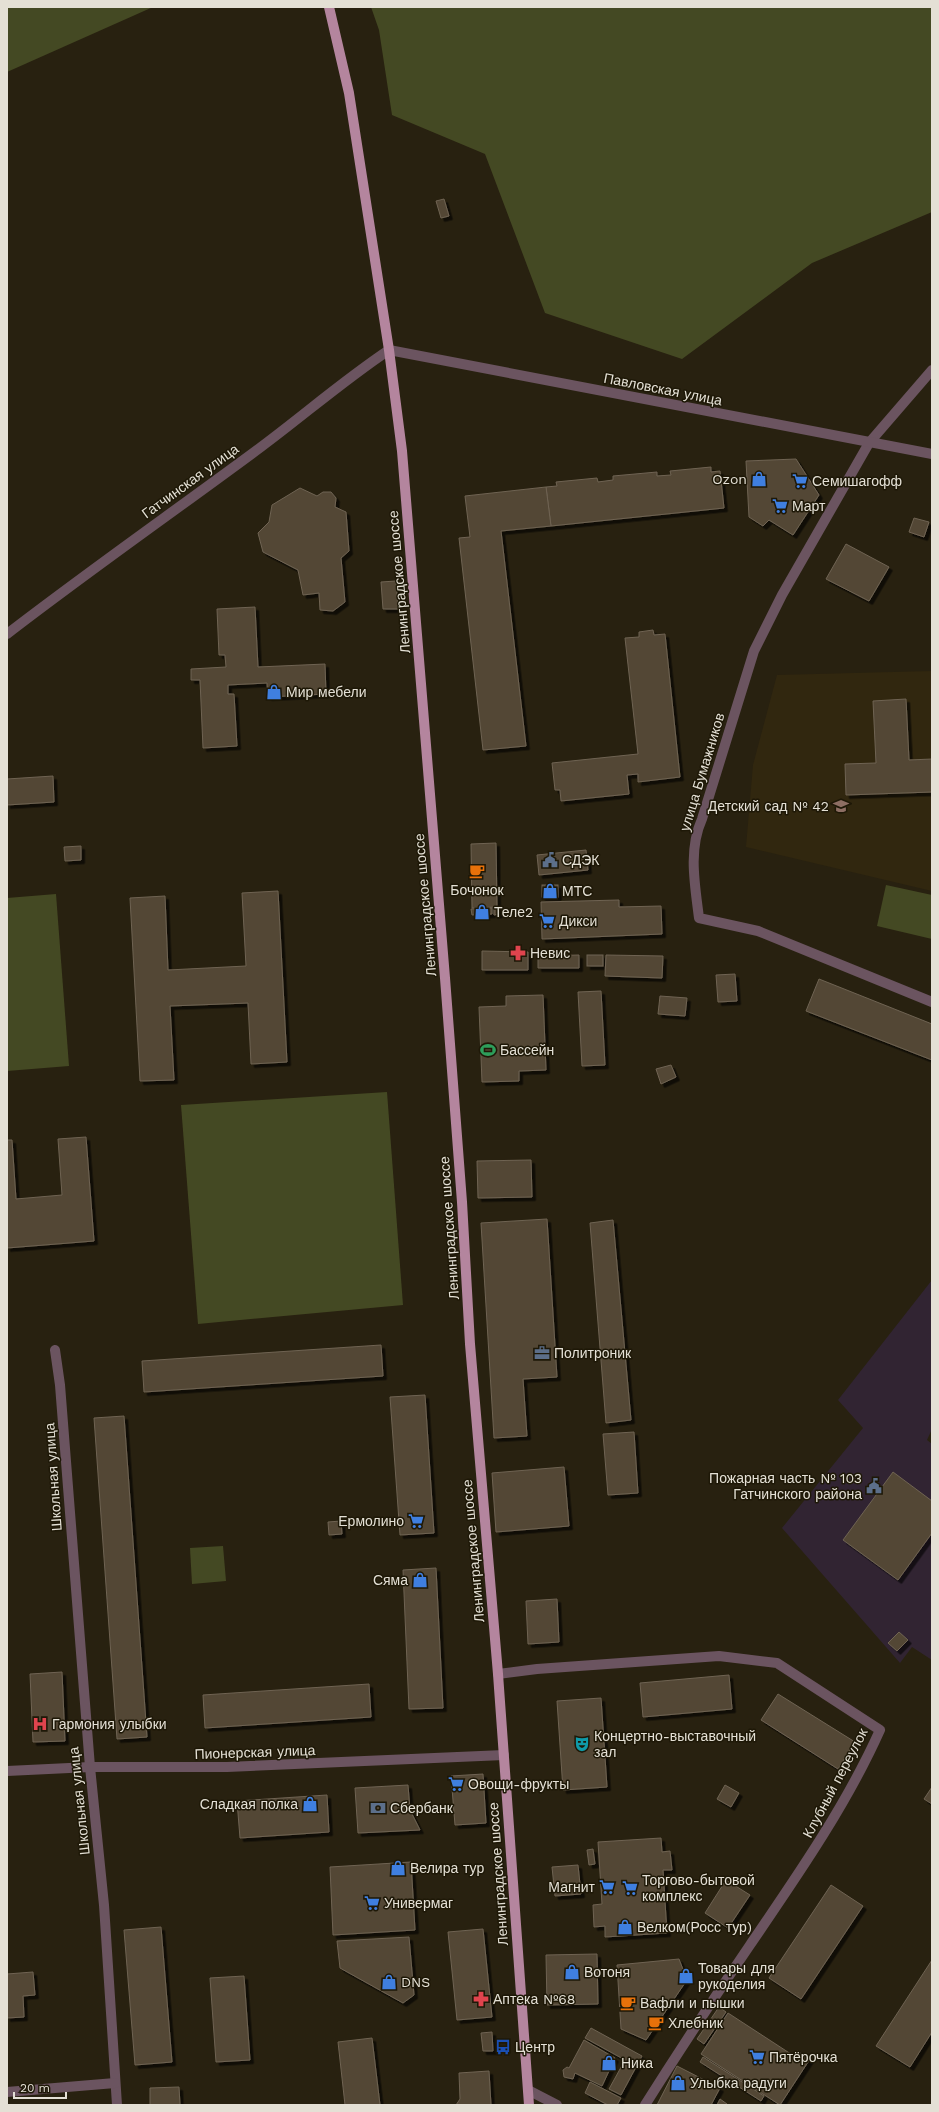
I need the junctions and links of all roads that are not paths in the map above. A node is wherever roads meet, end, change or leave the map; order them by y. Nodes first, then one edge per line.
1 (329, 7) edge
2 (389, 350) junction
3 (932, 370) edge
4 (869, 443) junction
5 (932, 454) edge
6 (7, 634) edge
7 (932, 1002) edge
8 (55, 1350) dead end
9 (498, 1674) junction
10 (504, 1755) junction
11 (90, 1767) junction
12 (7, 1771) edge
13 (116, 2083) junction
14 (528, 2090) junction
15 (7, 2092) edge
16 (117, 2105) edge
17 (528, 2105) edge
18 (557, 2105) edge
19 (645, 2105) edge

1 - 2 main road, Ленинградское шоссе
2 - 4 street, Павловская улица
2 - 6 street, Гатчинская улица
2 - 9 main road, Ленинградское шоссе
3 - 4 street
4 - 5 street, Павловская улица
4 - 7 street, улица Бумажников
8 - 11 street, Школьная улица
9 - 10 main road, Ленинградское шоссе
9 - 19 street, Клубный переулок
10 - 11 street, Пионерская улица
10 - 14 main road, Ленинградское шоссе
11 - 12 street, Пионерская улица
11 - 13 street, Школьная улица
13 - 15 street
13 - 16 street, Школьная улица
14 - 17 main road, Ленинградское шоссе
14 - 18 street

